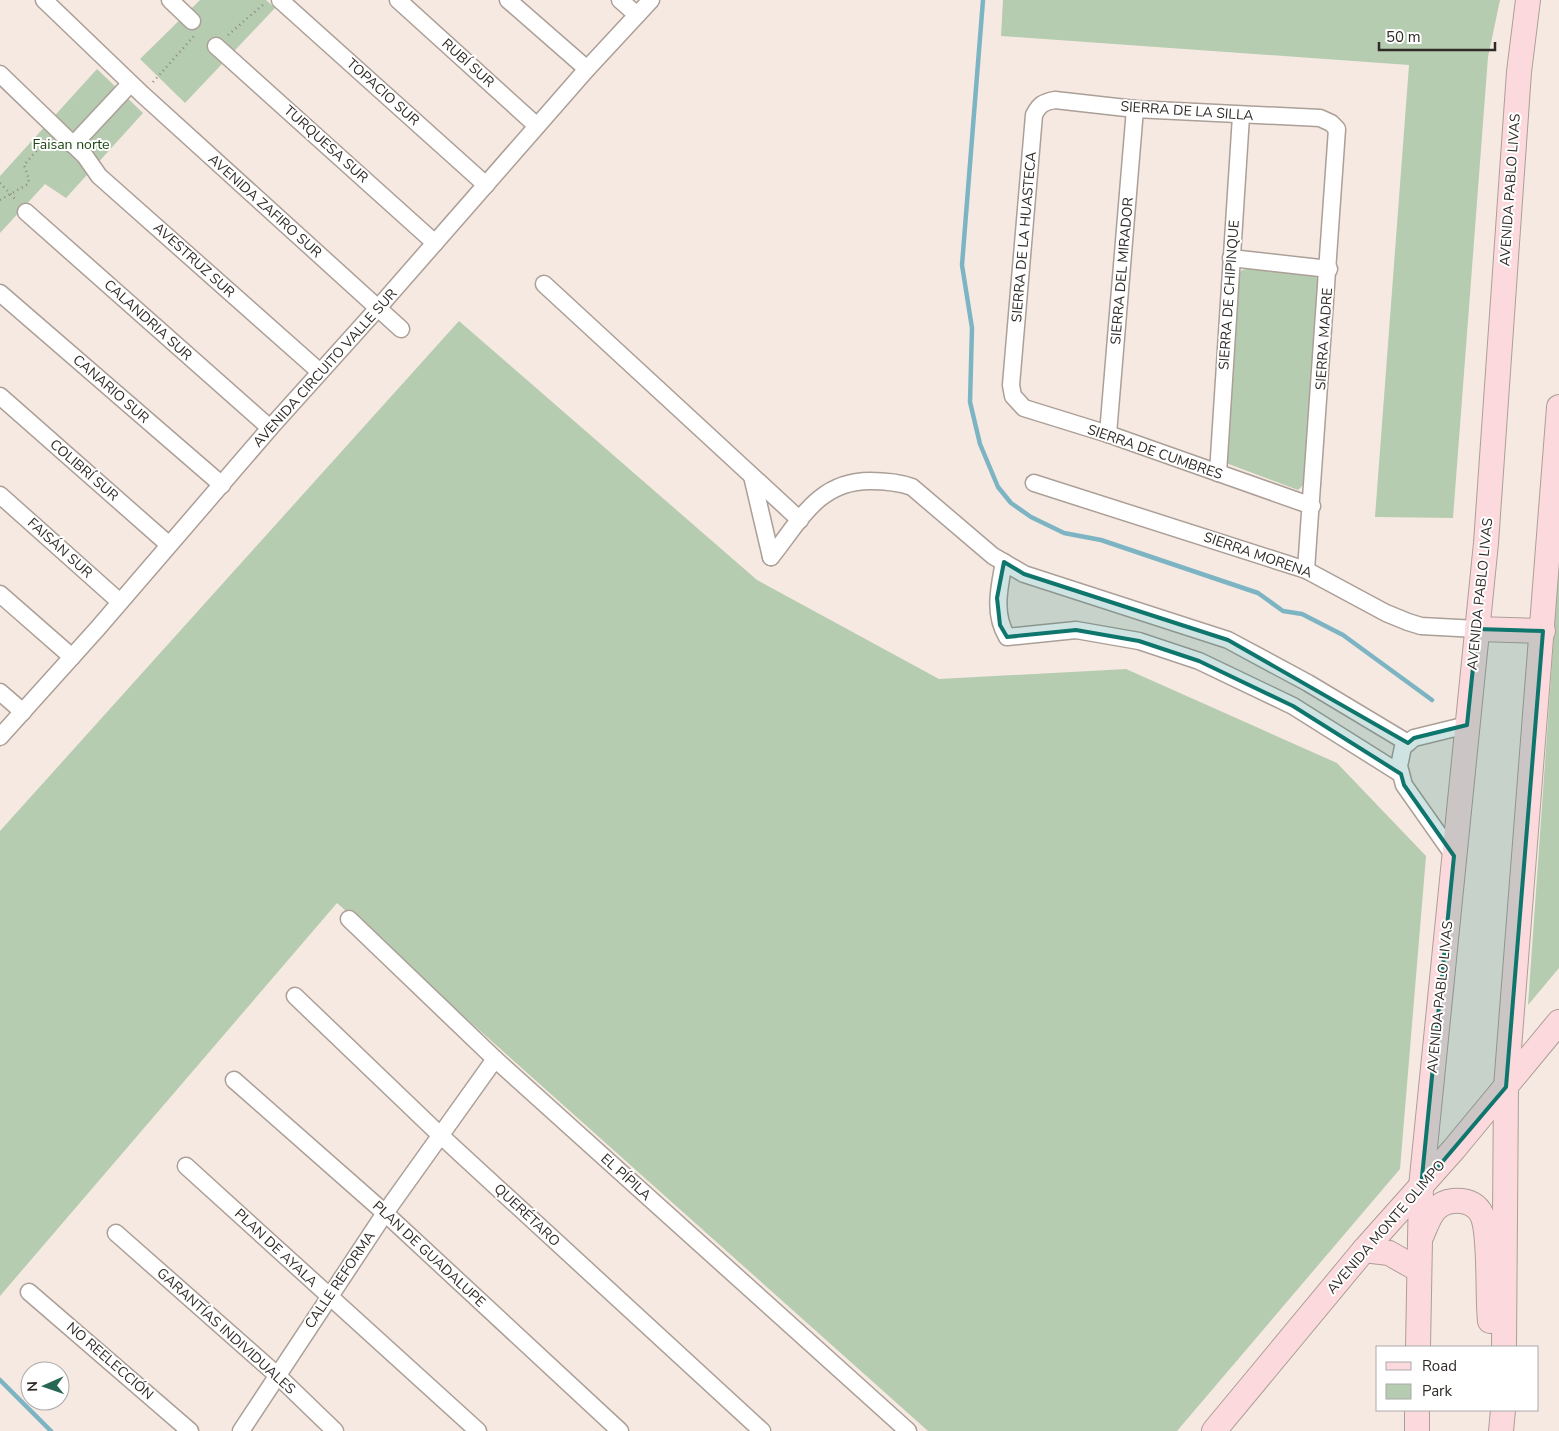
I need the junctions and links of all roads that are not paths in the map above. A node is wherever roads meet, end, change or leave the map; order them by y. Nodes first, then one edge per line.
1 (44, 0) edge
2 (170, 0) edge
3 (280, 0) edge
4 (398, 0) edge
5 (508, 0) edge
6 (620, 0) edge
7 (651, 0) edge
8 (1528, 0) edge
9 (637, 16) junction
10 (192, 21) road end
11 (216, 46) road end
12 (587, 69) junction
13 (0, 74) edge
14 (136, 89) junction
15 (1055, 100) joint
16 (1136, 109) junction
17 (1241, 116) junction
18 (1320, 118) joint
19 (537, 126) junction
20 (73, 145) junction
21 (486, 185) junction
22 (26, 212) road end
23 (435, 243) junction
24 (1231, 258) junction
25 (1329, 269) junction
26 (544, 284) dead end
27 (0, 293) edge
28 (378, 308) junction
29 (401, 328) dead end
30 (320, 372) junction
31 (1011, 385) joint
32 (0, 396) edge
33 (1559, 407) edge
34 (270, 428) junction
35 (1108, 434) junction
36 (1218, 473) junction
37 (752, 476) junction
38 (1034, 483) dead end
39 (222, 485) junction
40 (0, 495) edge
41 (1312, 506) junction
42 (800, 520) junction
43 (168, 544) junction
44 (1004, 562) junction
45 (1306, 570) junction
46 (0, 594) edge
47 (120, 602) junction
48 (1477, 629) junction
49 (1542, 630) junction
50 (72, 657) junction
51 (0, 692) edge
52 (23, 712) junction
53 (1467, 726) junction
54 (0, 737) edge
55 (1408, 743) junction
56 (1401, 774) junction
57 (1454, 856) junction
58 (349, 918) dead end
59 (295, 996) dead end
60 (1559, 1022) edge
61 (495, 1060) junction
62 (234, 1080) dead end
63 (1506, 1087) junction
64 (439, 1134) junction
65 (186, 1166) dead end
66 (1421, 1187) junction
67 (385, 1213) junction
68 (116, 1233) dead end
69 (1420, 1242) junction
70 (1364, 1250) junction
71 (1419, 1270) junction
72 (29, 1292) dead end
73 (329, 1296) junction
74 (1418, 1346) edge
75 (1495, 1346) edge
76 (1504, 1346) edge
77 (277, 1375) junction
78 (1417, 1411) edge
79 (1502, 1411) edge
80 (190, 1431) edge
81 (241, 1431) edge
82 (334, 1431) edge
83 (478, 1431) edge
84 (620, 1431) edge
85 (762, 1431) edge
86 (908, 1431) edge
87 (1214, 1431) edge
88 (1417, 1431) edge
89 (1501, 1431) edge

1 - 14 street, AVENIDA ZAFIRO SUR
2 - 10 street
3 - 21 street, TOPACIO SUR
4 - 19 street, RUBÍ SUR
5 - 12 street
6 - 9 street
7 - 9 street, AVENIDA CIRCUITO VALLE SUR
8 - 48 main road, AVENIDA PABLO LIVAS
9 - 12 street, AVENIDA CIRCUITO VALLE SUR
11 - 23 street, TURQUESA SUR
12 - 19 street, AVENIDA CIRCUITO VALLE SUR
13 - 20 street, AVESTRUZ SUR
14 - 20 street
14 - 28 street, AVENIDA ZAFIRO SUR
15 - 16 street, SIERRA DE LA SILLA
15 - 31 street, SIERRA DE LA HUASTECA
16 - 17 street, SIERRA DE LA SILLA
16 - 35 street, SIERRA DEL MIRADOR
17 - 18 street, SIERRA DE LA SILLA
17 - 24 street, SIERRA DE CHIPINQUE
18 - 25 street, SIERRA MADRE
19 - 21 street, AVENIDA CIRCUITO VALLE SUR
20 - 30 street, AVESTRUZ SUR
21 - 23 street, AVENIDA CIRCUITO VALLE SUR
22 - 34 street, CALANDRIA SUR
23 - 28 street, AVENIDA CIRCUITO VALLE SUR
24 - 25 street
24 - 36 street, SIERRA DE CHIPINQUE
25 - 41 street, SIERRA MADRE
26 - 37 street
27 - 39 street, CANARIO SUR
28 - 29 street, AVENIDA ZAFIRO SUR
28 - 30 street, AVENIDA CIRCUITO VALLE SUR
30 - 34 street, AVENIDA CIRCUITO VALLE SUR
31 - 35 street, SIERRA DE CUMBRES
32 - 43 street, COLIBRÍ SUR
33 - 49 main road
34 - 39 street, AVENIDA CIRCUITO VALLE SUR
35 - 36 street, SIERRA DE CUMBRES
36 - 41 street, SIERRA DE CUMBRES
37 - 42 street
37 - 42 street
38 - 45 street, SIERRA MORENA
39 - 43 street, AVENIDA CIRCUITO VALLE SUR
40 - 47 street, FAISÁN SUR
41 - 45 street, SIERRA MADRE
42 - 44 street
43 - 47 street, AVENIDA CIRCUITO VALLE SUR
44 - 55 street
44 - 56 street
45 - 48 street, SIERRA MORENA
46 - 50 street
47 - 50 street, AVENIDA CIRCUITO VALLE SUR
48 - 49 main road
48 - 53 main road, AVENIDA PABLO LIVAS
49 - 63 main road
50 - 52 street, AVENIDA CIRCUITO VALLE SUR
51 - 52 street
52 - 54 street, AVENIDA CIRCUITO VALLE SUR
53 - 55 street
53 - 57 main road, AVENIDA PABLO LIVAS
55 - 56 street
56 - 57 street
57 - 66 main road, AVENIDA PABLO LIVAS
58 - 61 street, EL PÍPILA
59 - 64 street, QUERÉTARO
60 - 63 main road, AVENIDA MONTE OLIMPO
61 - 64 street, CALLE REFORMA
61 - 86 street, EL PÍPILA
62 - 67 street, PLAN DE GUADALUPE
63 - 66 main road, AVENIDA MONTE OLIMPO
63 - 76 main road
64 - 67 street, CALLE REFORMA
64 - 85 street, QUERÉTARO
65 - 73 street, PLAN DE AYALA
66 - 69 main road, AVENIDA PABLO LIVAS
66 - 70 main road, AVENIDA MONTE OLIMPO
67 - 73 street, CALLE REFORMA
67 - 84 street, PLAN DE GUADALUPE
68 - 77 street, GARANTÍAS INDIVIDUALES
69 - 71 main road
69 - 75 main road
70 - 71 main road
70 - 87 main road, AVENIDA MONTE OLIMPO
71 - 74 main road
72 - 80 street, NO REELECCIÓN
73 - 77 street, CALLE REFORMA
73 - 83 street, PLAN DE AYALA
77 - 81 street, CALLE REFORMA
77 - 82 street, GARANTÍAS INDIVIDUALES
78 - 88 main road
79 - 89 main road

